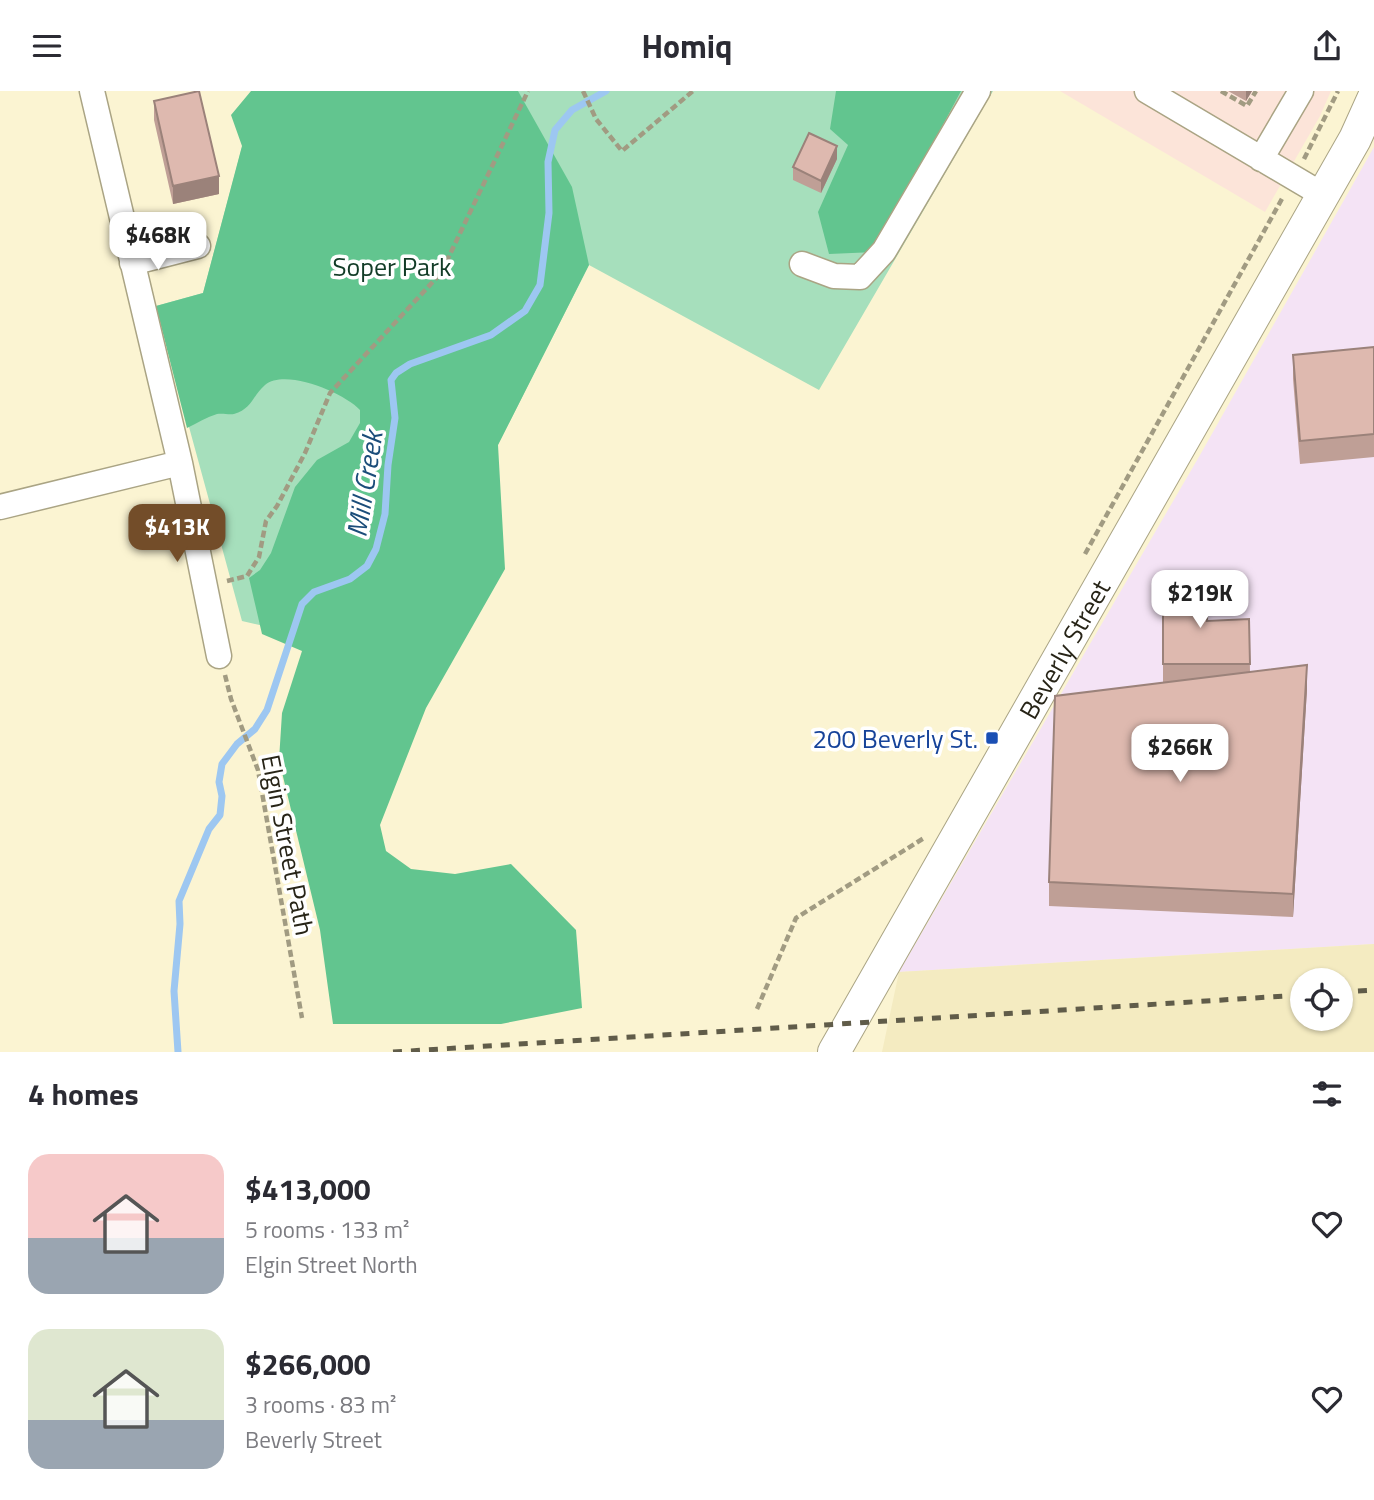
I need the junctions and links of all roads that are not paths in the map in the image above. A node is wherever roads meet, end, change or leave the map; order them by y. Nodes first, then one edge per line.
1 (92, 91) edge
2 (978, 91) edge
3 (1147, 91) edge
4 (1301, 91) edge
5 (1374, 97) edge
6 (1261, 159) junction
7 (1323, 195) junction
8 (198, 246) dead end
9 (132, 263) junction
10 (802, 264) dead end
11 (180, 463) junction
12 (0, 507) edge
13 (225, 664) road end
14 (834, 1052) edge

1 - 9 street
2 - 10 street
3 - 6 street
4 - 6 street
5 - 7 main road, Beverly Street
6 - 7 street
7 - 14 main road, Beverly Street
8 - 9 street
9 - 11 street
11 - 12 street
11 - 13 street

